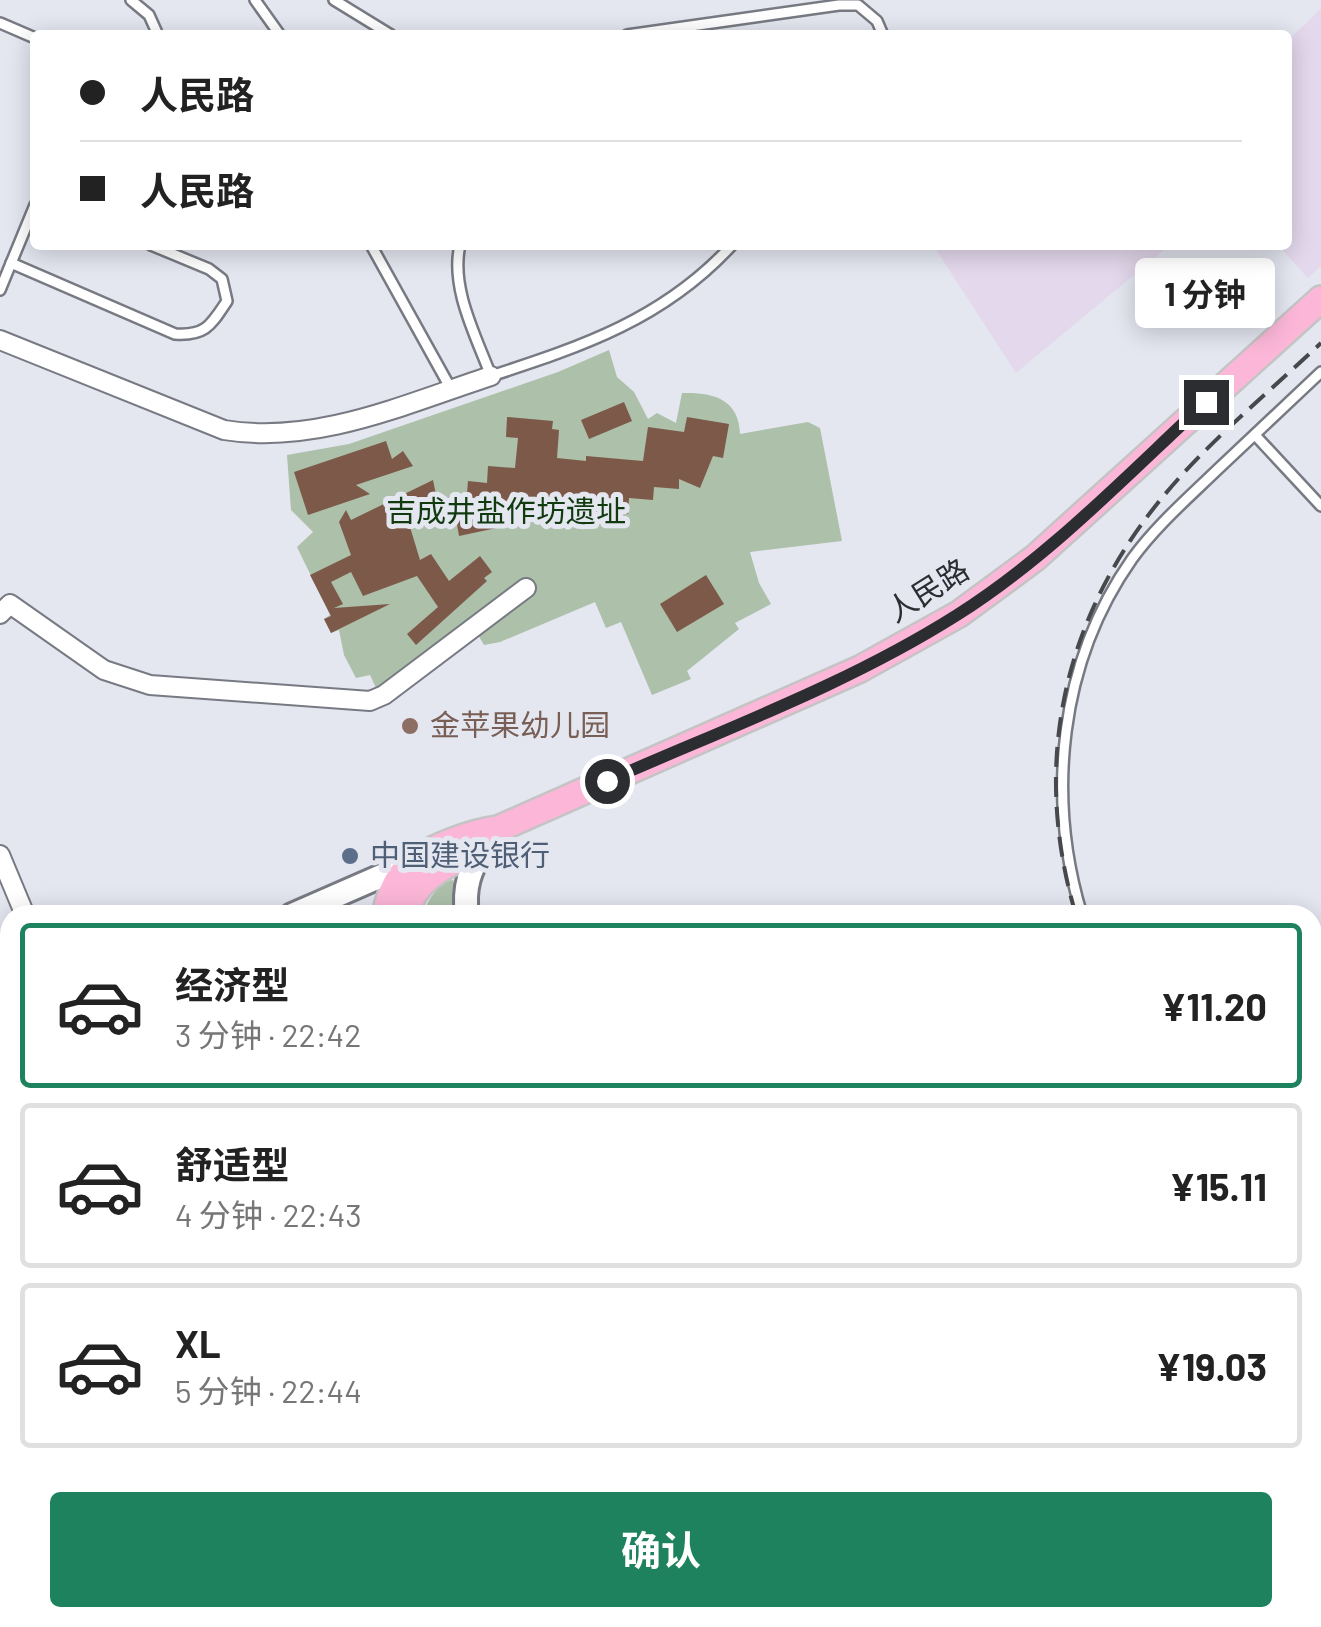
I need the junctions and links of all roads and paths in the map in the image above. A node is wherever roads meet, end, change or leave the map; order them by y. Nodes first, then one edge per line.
1 (131, 0) edge
2 (256, 0) edge
3 (334, 0) edge
4 (0, 23) edge
5 (156, 30) edge
6 (277, 30) edge
7 (383, 30) edge
8 (666, 30) edge
9 (881, 30) edge
10 (30, 36) edge
11 (30, 217) edge
12 (163, 250) edge
13 (374, 250) edge
14 (459, 250) edge
15 (726, 250) edge
16 (11, 264) junction
17 (0, 290) edge
18 (1321, 298) edge
19 (0, 340) edge
20 (1321, 372) edge
21 (491, 376) junction
22 (451, 389) junction
23 (1254, 435) junction
24 (1321, 506) edge
25 (526, 588) dead end
26 (3, 604) edge
27 (491, 837) junction
28 (0, 855) edge
29 (411, 863) junction
30 (21, 905) edge
31 (315, 905) edge
32 (389, 905) edge
33 (409, 905) edge
34 (466, 905) edge
35 (1080, 905) edge

1 - 5 lane
2 - 6 lane
3 - 7 lane
4 - 10 lane
8 - 9 lane
11 - 16 lane
12 - 16 lane
13 - 22 lane
14 - 21 lane
15 - 21 lane
16 - 17 lane
18 - 27 main road, 人民路
19 - 22 street
20 - 23 lane
21 - 22 street
23 - 24 lane
23 - 35 lane
25 - 26 street
27 - 29 main road
27 - 33 main road
27 - 34 main road
28 - 30 street
29 - 31 main road
29 - 32 main road

